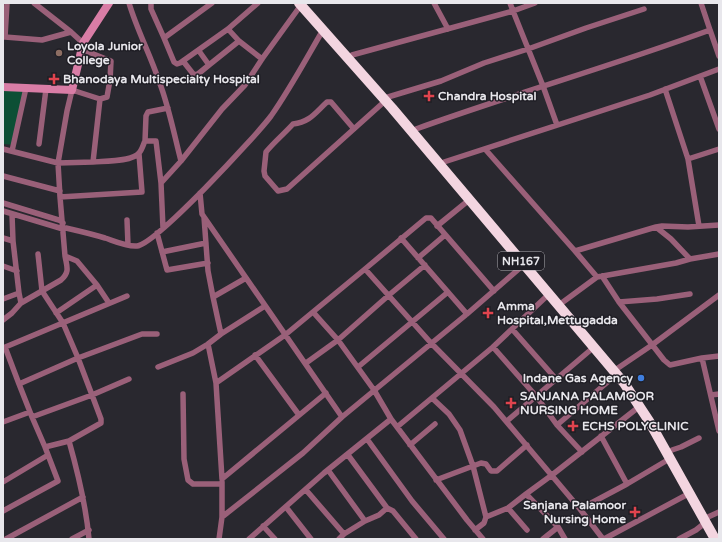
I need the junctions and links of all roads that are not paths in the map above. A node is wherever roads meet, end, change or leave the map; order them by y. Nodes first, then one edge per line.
1 (7, 3) edge
2 (34, 3) edge
3 (109, 3) edge
4 (129, 3) edge
5 (151, 3) edge
6 (212, 3) edge
7 (258, 3) edge
8 (434, 3) edge
9 (510, 3) edge
10 (535, 3) edge
11 (701, 3) edge
12 (302, 4) edge
13 (644, 9) dead end
14 (513, 11) junction
15 (228, 29) junction
16 (448, 29) junction
17 (323, 30) junction
18 (710, 30) junction
19 (71, 32) junction
20 (4, 37) edge
21 (164, 38) junction
22 (239, 41) junction
23 (82, 46) junction
24 (528, 49) junction
25 (198, 51) junction
26 (719, 56) edge
27 (350, 57) junction
28 (262, 59) junction
29 (183, 61) junction
30 (209, 65) junction
31 (719, 69) edge
32 (700, 76) junction
33 (544, 86) junction
34 (3, 87) edge
35 (26, 88) junction
36 (46, 89) junction
37 (665, 89) junction
38 (72, 90) junction
39 (100, 99) junction
40 (387, 99) junction
41 (168, 108) junction
42 (717, 115) edge
43 (557, 125) junction
44 (354, 129) junction
45 (416, 129) junction
46 (719, 129) edge
47 (145, 141) junction
48 (39, 144) dead end
49 (3, 148) edge
50 (485, 149) junction
51 (719, 149) edge
52 (12, 150) junction
53 (139, 154) junction
54 (688, 160) junction
55 (181, 161) junction
56 (93, 162) junction
57 (444, 162) junction
58 (58, 163) junction
59 (3, 176) edge
60 (161, 183) junction
61 (200, 193) junction
62 (60, 194) junction
63 (469, 200) junction
64 (3, 203) edge
65 (3, 211) edge
66 (12, 214) junction
67 (204, 217) junction
68 (127, 220) dead end
69 (62, 221) junction
70 (719, 225) edge
71 (437, 226) junction
72 (699, 226) junction
73 (656, 227) junction
74 (65, 228) junction
75 (163, 228) junction
76 (157, 233) junction
77 (445, 235) junction
78 (3, 238) edge
79 (401, 238) junction
80 (13, 241) junction
81 (206, 243) junction
82 (128, 245) junction
83 (575, 251) junction
84 (162, 252) junction
85 (38, 254) dead end
86 (719, 254) edge
87 (65, 256) junction
88 (418, 258) junction
89 (690, 259) junction
90 (208, 263) junction
91 (526, 263) junction
92 (425, 265) junction
93 (3, 266) edge
94 (365, 269) junction
95 (17, 271) junction
96 (599, 277) junction
97 (246, 278) junction
98 (97, 285) junction
99 (42, 291) junction
100 (494, 291) junction
101 (448, 292) junction
102 (19, 293) junction
103 (389, 294) junction
104 (549, 294) junction
105 (690, 294) dead end
106 (719, 295) edge
107 (127, 296) dead end
108 (213, 297) junction
109 (3, 299) edge
110 (563, 302) junction
111 (619, 302) junction
112 (109, 303) junction
113 (21, 304) junction
114 (265, 306) junction
115 (313, 312) junction
116 (56, 313) junction
117 (467, 314) junction
118 (3, 320) edge
119 (412, 322) junction
120 (63, 323) junction
121 (512, 329) junction
122 (157, 334) dead end
123 (221, 334) junction
124 (285, 335) junction
125 (338, 340) junction
126 (431, 343) junction
127 (208, 344) junction
128 (652, 345) junction
129 (493, 347) junction
130 (594, 347) junction
131 (4, 348) edge
132 (255, 355) junction
133 (719, 356) edge
134 (78, 358) junction
135 (702, 358) junction
136 (306, 363) junction
137 (158, 367) dead end
138 (358, 367) junction
139 (617, 371) junction
140 (461, 374) junction
141 (129, 379) dead end
142 (556, 379) junction
143 (216, 383) junction
144 (19, 384) junction
145 (374, 390) junction
146 (326, 392) junction
147 (183, 394) dead end
148 (719, 394) edge
149 (92, 395) junction
150 (711, 395) junction
151 (536, 396) junction
152 (432, 398) junction
153 (640, 406) junction
154 (31, 414) junction
155 (299, 415) junction
156 (342, 417) junction
157 (391, 419) junction
158 (3, 422) edge
159 (507, 422) junction
160 (435, 424) dead end
161 (557, 425) junction
162 (397, 427) junction
163 (719, 431) edge
164 (601, 436) junction
165 (367, 438) junction
166 (699, 438) dead end
167 (69, 441) junction
168 (410, 445) junction
169 (527, 445) junction
170 (45, 447) junction
171 (582, 452) junction
172 (671, 454) junction
173 (48, 455) junction
174 (348, 455) junction
175 (473, 466) junction
176 (328, 470) junction
177 (552, 475) junction
178 (436, 480) junction
179 (3, 482) edge
180 (222, 482) junction
181 (627, 484) junction
182 (306, 490) junction
183 (690, 493) junction
184 (526, 494) junction
185 (83, 498) junction
186 (286, 507) junction
187 (387, 508) junction
188 (508, 508) junction
189 (580, 508) junction
190 (3, 511) edge
191 (719, 512) edge
192 (222, 517) junction
193 (486, 517) junction
194 (365, 520) junction
195 (707, 520) junction
196 (263, 526) junction
197 (558, 527) junction
198 (88, 530) junction
199 (475, 530) junction
200 (527, 530) dead end
201 (344, 534) junction
202 (719, 537) edge
203 (602, 538) edge
204 (7, 539) edge
205 (72, 539) edge
206 (90, 539) edge
207 (219, 539) edge
208 (249, 539) edge
209 (274, 539) edge
210 (311, 539) edge
211 (339, 539) edge
212 (416, 539) edge
213 (444, 539) edge
214 (483, 539) edge
215 (543, 539) edge
216 (565, 539) edge
217 (679, 539) edge
218 (715, 539) edge

1 - 20 street
2 - 19 street
3 - 23 street
4 - 41 street
5 - 21 street
6 - 21 street
7 - 15 street
8 - 16 street
9 - 14 street
10 - 14 street
11 - 18 street
12 - 17 highway, NH167
12 - 27 highway, NH167
12 - 28 street
13 - 24 street
14 - 16 street
14 - 24 street
15 - 22 street
15 - 25 street
16 - 27 street
17 - 27 highway, NH167
17 - 61 street
18 - 26 street
18 - 33 street
19 - 20 street
19 - 23 street
21 - 29 street
22 - 28 street
22 - 30 street
23 - 38 street
23 - 39 street
24 - 33 street
24 - 40 street
25 - 29 street
25 - 30 street
27 - 40 highway, NH167
28 - 55 street
29 - 30 street
31 - 32 street
32 - 37 street
32 - 42 street
33 - 43 street
33 - 45 street
34 - 35 street
35 - 36 street
35 - 52 street
36 - 38 street
36 - 48 street
37 - 43 street
37 - 54 street
38 - 39 street
38 - 58 street
39 - 56 street
40 - 44 street
40 - 45 highway, NH167
40 - 63 highway, NH167
41 - 47 street
41 - 55 street
42 - 46 street
43 - 50 street
44 - 44 street
45 - 57 highway, NH167
47 - 53 street
47 - 60 street
49 - 52 street
50 - 57 street
50 - 83 street
51 - 54 street
52 - 58 street
53 - 56 street
53 - 62 street
54 - 72 street
55 - 60 street
56 - 58 street
57 - 91 highway, NH167
58 - 62 street
59 - 62 street
60 - 75 street
61 - 67 street
61 - 75 street
62 - 69 street
63 - 71 street
63 - 91 highway, NH167
64 - 69 street
65 - 66 street
66 - 74 street
66 - 80 street
67 - 81 street
67 - 97 street
68 - 82 street
69 - 74 street
70 - 72 street
71 - 77 street
71 - 79 street
72 - 73 street
73 - 83 street
73 - 89 street
74 - 82 street
74 - 87 street
75 - 76 street
76 - 82 street
76 - 84 street
77 - 88 street
77 - 100 street
78 - 80 street
79 - 88 street
79 - 94 street
80 - 95 street
81 - 84 street
81 - 90 street
83 - 96 street
84 - 90 street
85 - 99 street
86 - 89 street
87 - 98 street
87 - 99 street
88 - 92 street
89 - 96 street
90 - 108 street
91 - 100 street
91 - 104 highway, NH167
91 - 110 highway, NH167
92 - 101 street
92 - 103 street
93 - 95 street
94 - 103 street
94 - 115 street
95 - 102 street
96 - 110 street
96 - 111 street
97 - 108 street
97 - 114 street
98 - 112 street
98 - 116 street
99 - 113 street
99 - 116 street
100 - 117 street
101 - 117 street
101 - 119 street
102 - 109 street
102 - 113 street
103 - 119 street
103 - 125 street
104 - 121 street
104 - 130 highway, NH167
105 - 111 street
106 - 128 street
107 - 112 street
108 - 123 street
110 - 139 highway, NH167
111 - 128 street
112 - 120 street
113 - 118 street
114 - 123 street
114 - 124 street
115 - 124 street
115 - 125 street
116 - 120 street
117 - 126 street
119 - 126 street
119 - 138 street
120 - 131 street
120 - 134 street
121 - 129 street
121 - 142 street
122 - 134 street
123 - 127 street
124 - 132 street
124 - 136 street
125 - 136 street
125 - 138 street
126 - 140 street
126 - 145 street
127 - 137 street
127 - 143 street
128 - 135 street
128 - 139 street
129 - 140 street
129 - 151 street
130 - 139 highway, NH167
130 - 142 street
131 - 144 street
132 - 143 street
132 - 155 street
133 - 135 street
134 - 144 street
134 - 149 street
135 - 150 street
136 - 146 street
138 - 145 street
139 - 153 highway, NH167
139 - 161 street
139 - 172 highway, NH167
140 - 152 street
140 - 159 street
141 - 149 street
142 - 151 street
143 - 180 street
144 - 154 street
145 - 156 street
145 - 157 street
146 - 155 street
146 - 156 street
147 - 180 street
148 - 150 street
149 - 154 street
149 - 167 street
150 - 163 street
151 - 159 street
151 - 161 street
152 - 162 street
152 - 175 street
153 - 164 street
153 - 172 highway, NH167
154 - 158 street
154 - 170 street
155 - 180 street
156 - 192 street
157 - 162 street
157 - 165 street
159 - 169 street
160 - 168 street
161 - 171 street
162 - 168 street
164 - 171 street
164 - 181 street
165 - 174 street
165 - 213 street
166 - 172 street
167 - 170 street
167 - 185 street
168 - 178 street
169 - 175 street
169 - 177 street
170 - 173 street
171 - 177 street
172 - 181 street
172 - 183 highway, NH167
172 - 195 highway, NH167
173 - 179 street
173 - 190 street
174 - 176 street
174 - 187 street
175 - 178 street
175 - 193 street
176 - 182 street
176 - 194 street
177 - 184 street
177 - 189 street
178 - 199 street
180 - 192 street
181 - 189 street
182 - 186 street
182 - 201 street
183 - 195 highway, NH167
183 - 203 street
184 - 188 street
184 - 197 street
185 - 198 street
185 - 204 street
186 - 196 street
186 - 210 street
187 - 194 street
187 - 212 street
188 - 193 street
188 - 200 street
189 - 203 street
191 - 195 street
192 - 207 street
193 - 199 street
194 - 201 street
195 - 202 highway, NH167
195 - 217 street
195 - 218 highway, NH167
196 - 208 street
196 - 209 street
197 - 215 street
197 - 216 street
198 - 205 street
198 - 206 street
199 - 214 street
201 - 211 street

